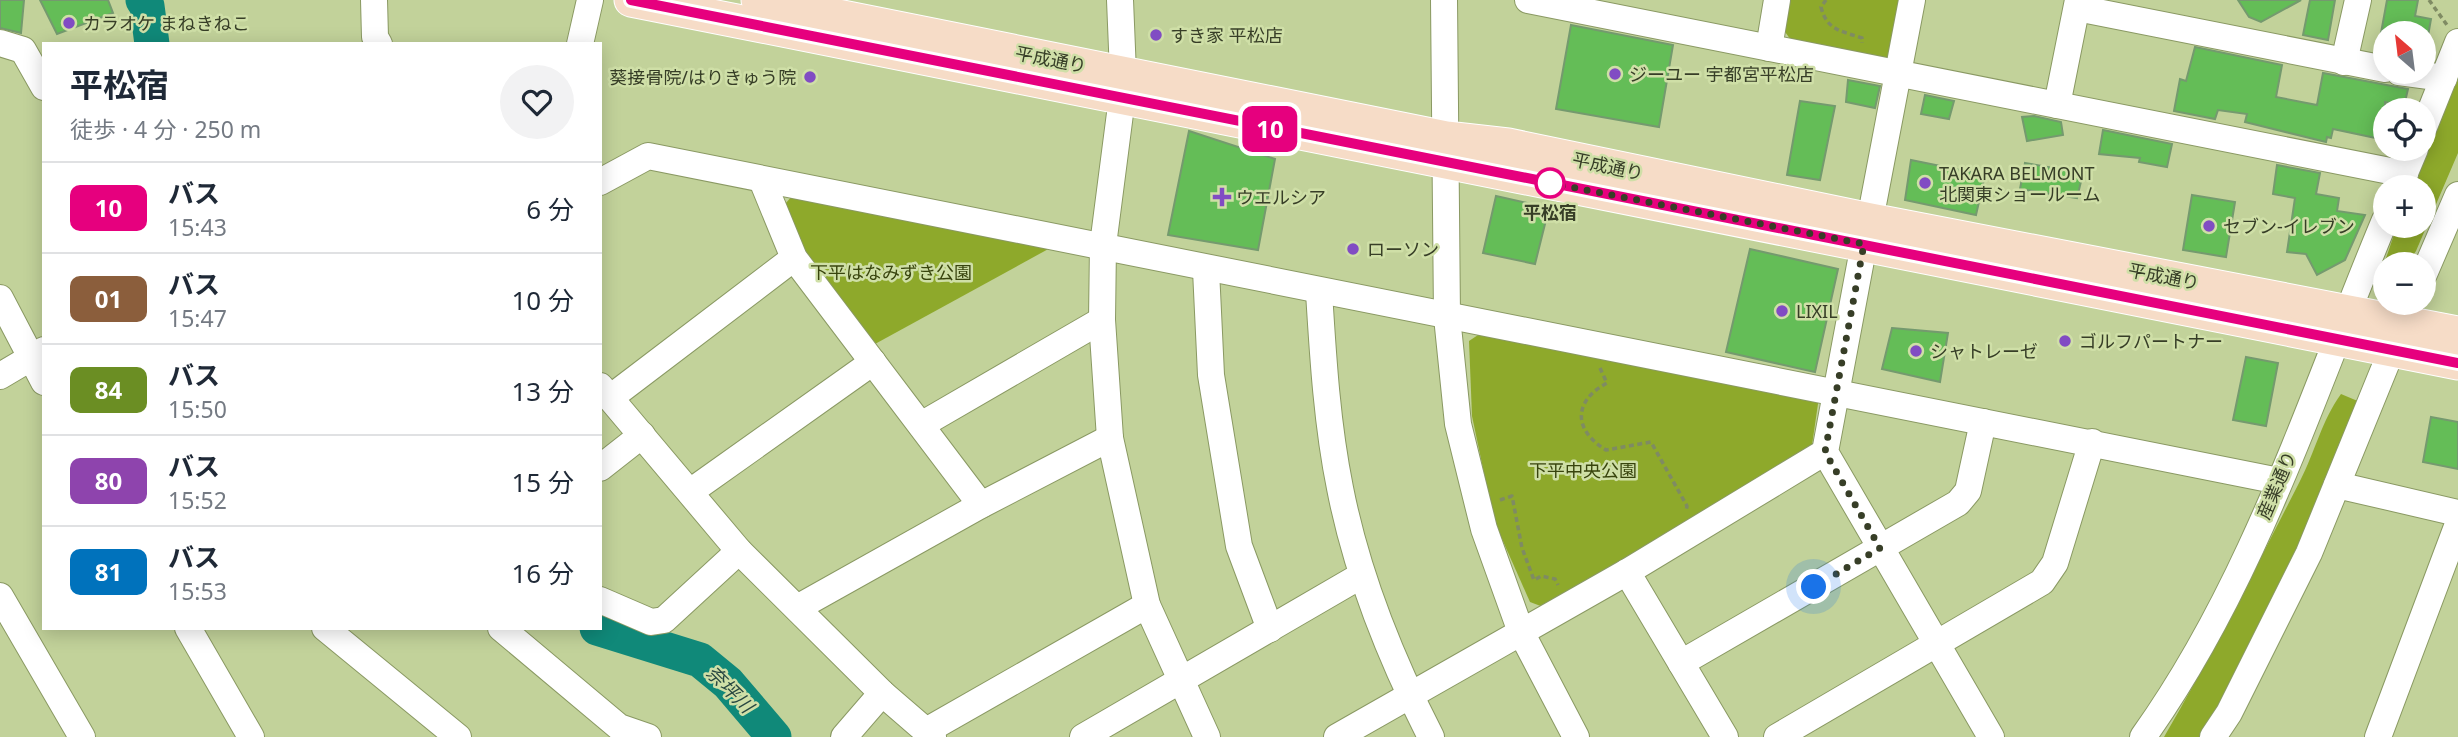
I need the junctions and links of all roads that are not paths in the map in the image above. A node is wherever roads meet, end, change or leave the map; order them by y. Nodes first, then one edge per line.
1 (374, 0) edge
2 (590, 0) edge
3 (631, 0) edge
4 (758, 0) edge
5 (1120, 0) edge
6 (1444, 0) edge
7 (1528, 0) edge
8 (1777, 0) edge
9 (1912, 0) edge
10 (2358, 0) edge
11 (2078, 4) edge
12 (1592, 5) edge
13 (860, 11) edge
14 (2453, 34) edge
15 (378, 42) edge
16 (580, 42) edge
17 (0, 43) edge
18 (1769, 48) junction
19 (2344, 62) junction
20 (2373, 67) edge
21 (1898, 74) junction
22 (2436, 77) edge
23 (2444, 78) junction
24 (42, 83) edge
25 (1123, 86) junction
26 (2436, 98) edge
27 (2057, 105) junction
28 (1446, 150) junction
29 (2375, 175) edge
30 (602, 180) edge
31 (762, 180) junction
32 (2458, 195) edge
33 (1867, 232) junction
34 (2378, 238) edge
35 (1103, 246) junction
36 (2433, 252) edge
37 (794, 258) junction
38 (1206, 270) junction
39 (1319, 292) junction
40 (0, 298) edge
41 (1447, 317) junction
42 (1102, 320) junction
43 (2342, 325) junction
44 (2402, 325) edge
45 (2458, 333) edge
46 (37, 354) edge
47 (873, 362) junction
48 (2458, 363) edge
49 (42, 374) edge
50 (0, 376) edge
51 (605, 392) edge
52 (1836, 393) junction
53 (1983, 422) junction
54 (921, 425) junction
55 (642, 435) junction
56 (1110, 438) junction
57 (2092, 442) junction
58 (1825, 452) junction
59 (602, 466) edge
60 (2279, 481) junction
61 (2337, 485) junction
62 (690, 492) junction
63 (981, 505) junction
64 (2458, 513) edge
65 (2458, 524) edge
66 (1880, 548) junction
67 (739, 551) junction
68 (1627, 572) junction
69 (1362, 575) junction
70 (0, 596) edge
71 (602, 601) edge
72 (1147, 605) junction
73 (797, 608) junction
74 (1270, 629) junction
75 (189, 630) edge
76 (327, 630) edge
77 (503, 630) edge
78 (1521, 632) junction
79 (1936, 644) junction
80 (1681, 663) junction
81 (1180, 680) junction
82 (882, 693) junction
83 (1410, 697) junction
84 (929, 734) edge
85 (82, 737) edge
86 (251, 737) edge
87 (458, 737) edge
88 (648, 737) edge
89 (844, 737) edge
90 (1083, 737) edge
91 (1207, 737) edge
92 (1337, 737) edge
93 (1431, 737) edge
94 (1576, 737) edge
95 (1725, 737) edge
96 (1777, 737) edge
97 (1991, 737) edge
98 (2143, 737) edge
99 (2213, 737) edge
100 (2378, 737) edge

1 - 15 street
2 - 16 street
3 - 25 main road, 平成通り
4 - 13 main road, 平成通り
5 - 25 street
6 - 28 street
7 - 12 street
8 - 18 street
9 - 21 street
10 - 19 street
11 - 19 street
11 - 27 street
12 - 18 street
13 - 25 main road, 平成通り
14 - 23 street
17 - 24 street
18 - 21 street
19 - 20 street
21 - 27 street
21 - 33 street
22 - 23 street
23 - 26 street
25 - 28 main road, 平成通り
25 - 35 street
27 - 29 street
28 - 33 main road, 平成通り
28 - 41 street
30 - 31 street
31 - 35 street
31 - 37 street
32 - 36 street
33 - 43 main road, 平成通り
33 - 52 street
34 - 43 street, 産業通り
35 - 38 street
35 - 42 street
37 - 47 street
37 - 51 street
38 - 39 street
38 - 74 street
39 - 41 street
39 - 69 street
40 - 46 street
41 - 52 street
41 - 78 street
42 - 54 street
42 - 56 street
43 - 44 main road, 平成通り
43 - 60 street, 産業通り
44 - 45 main road, 平成通り
44 - 48 main road, 平成通り
44 - 61 street
46 - 49 street
46 - 50 street
47 - 54 street
47 - 62 street
51 - 55 street
52 - 53 street
52 - 58 street
53 - 57 street
53 - 66 street
54 - 63 street
55 - 59 street
55 - 62 street
56 - 63 street
56 - 72 street
57 - 60 street
57 - 79 street
58 - 66 street
58 - 68 street
60 - 98 street, 産業通り
61 - 64 street
61 - 99 street
62 - 67 street
63 - 73 street
65 - 100 street
66 - 79 street
66 - 80 street
67 - 71 street
67 - 73 street
68 - 78 street
68 - 80 street
69 - 74 street
69 - 83 street
70 - 85 street
72 - 81 street
72 - 84 street
73 - 82 street
74 - 81 street
75 - 86 street
76 - 87 street
77 - 88 street
78 - 83 street
78 - 94 street
79 - 96 street
79 - 97 street
80 - 95 street
81 - 90 street
81 - 91 street
82 - 84 street
82 - 89 street
83 - 92 street
83 - 93 street

